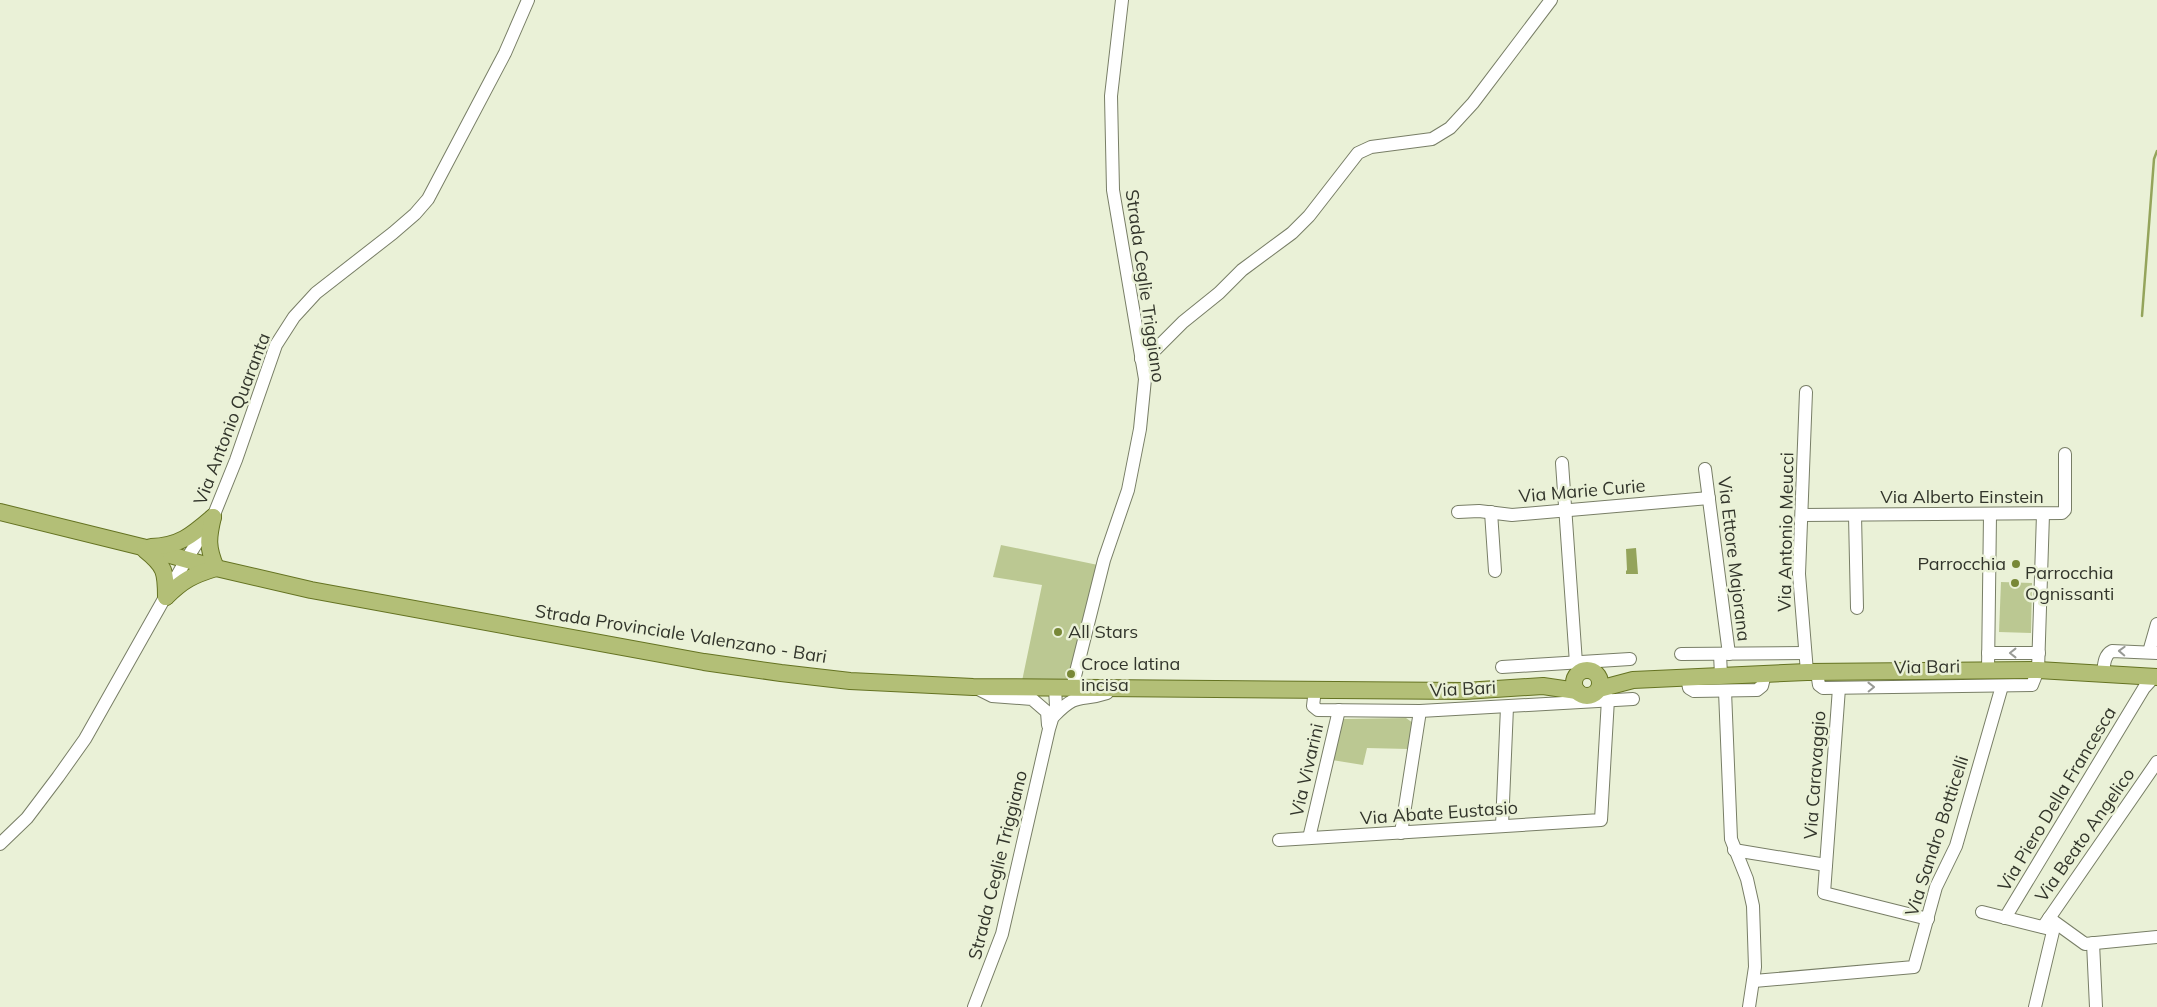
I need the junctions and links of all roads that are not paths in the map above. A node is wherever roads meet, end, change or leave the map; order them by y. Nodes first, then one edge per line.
1 (528, 0) edge
2 (1122, 0) edge
3 (1551, 0) edge
4 (1142, 359) junction
5 (1806, 392) dead end
6 (2064, 454) dead end
7 (1562, 463) dead end
8 (1705, 469) dead end
9 (1708, 498) junction
10 (1565, 511) junction
11 (0, 512) edge
12 (1458, 512) dead end
13 (1491, 512) junction
14 (2043, 514) junction
15 (1802, 515) junction
16 (1855, 515) junction
17 (1990, 515) junction
18 (213, 517) junction
19 (142, 547) junction
20 (186, 560) junction
21 (216, 568) junction
22 (1495, 571) dead end
23 (166, 597) junction
24 (1856, 608) dead end
25 (2157, 624) edge
26 (1804, 653) junction
27 (2039, 653) junction
28 (2153, 653) edge
29 (1681, 654) dead end
30 (1724, 654) junction
31 (1756, 654) junction
32 (1988, 654) junction
33 (1630, 659) dead end
34 (1502, 667) dead end
35 (1988, 670) junction
36 (2038, 670) junction
37 (1812, 672) junction
38 (1760, 674) junction
39 (2103, 674) junction
40 (2122, 675) junction
41 (2156, 677) edge
42 (1588, 682) junction
43 (1723, 683) junction
44 (2002, 686) junction
45 (974, 687) junction
46 (1125, 687) junction
47 (1055, 688) junction
48 (1072, 688) junction
49 (1839, 688) junction
50 (1222, 689) joint
51 (1315, 689) junction
52 (1365, 689) junction
53 (2138, 698) junction
54 (1633, 699) dead end
55 (1507, 707) junction
56 (1339, 710) junction
57 (1365, 711) junction
58 (1420, 711) junction
59 (1051, 714) junction
60 (2157, 762) edge
61 (1502, 826) junction
62 (1401, 832) junction
63 (1309, 838) junction
64 (1279, 840) dead end
65 (0, 844) edge
66 (1734, 850) junction
67 (1826, 865) junction
68 (1982, 912) dead end
69 (2005, 918) junction
70 (1928, 919) junction
71 (2050, 925) junction
72 (2157, 937) edge
73 (2093, 943) junction
74 (1754, 981) junction
75 (974, 1007) edge
76 (1749, 1007) edge
77 (2035, 1007) edge
78 (2096, 1007) edge

1 - 18 street, Via Antonio Quaranta
2 - 4 street, Strada Ceglie Triggiano
3 - 4 street
4 - 48 street, Strada Ceglie Triggiano
5 - 15 street, Via Antonio Meucci
6 - 14 street, Via Alberto Einstein
7 - 10 street
8 - 9 street, Via Ettore Majorana
9 - 10 street, Via Marie Curie
9 - 30 street, Via Ettore Majorana
10 - 13 street, Via Marie Curie
10 - 42 street
11 - 19 main road
12 - 13 street, Via Marie Curie
13 - 22 street
14 - 17 street, Via Alberto Einstein
14 - 27 street
15 - 16 street, Via Alberto Einstein
15 - 26 street, Via Antonio Meucci
16 - 17 street, Via Alberto Einstein
16 - 24 street
17 - 32 street
18 - 19 main road
18 - 20 street, Via Antonio Quaranta
18 - 21 main road
19 - 20 main road, Strada Provinciale Valenzano - Bari
19 - 23 main road
20 - 21 main road, Strada Provinciale Valenzano - Bari
20 - 23 street, Via Antonio Quaranta
21 - 23 main road
21 - 45 main road, Strada Provinciale Valenzano - Bari
23 - 65 street, Via Antonio Quaranta
25 - 28 street
26 - 31 street
26 - 37 street, Via Antonio Meucci
27 -> 32 street
27 - 36 street
28 -> 39 street
29 - 30 street
30 - 31 street
30 - 43 street, Via Ettore Majorana
31 - 38 street
32 - 35 street
33 - 42 street, Via Bari
34 - 42 street, Via Bari
35 - 36 main road, Via Bari
35 - 37 main road, Via Bari
36 - 39 main road, Via Bari
36 - 44 street, Via Bari
37 - 38 main road, Via Bari
37 - 49 street, Via Bari
38 - 43 main road, Via Bari
39 - 40 main road, Via Bari
40 - 41 main road, Via Bari
40 - 53 street
41 - 53 street, Via Piero Della Francesca
42 - 43 main road, Via Bari
42 - 52 main road, Via Bari
42 - 54 street, Via Bari
42 - 55 street, Via Bari
42 - 61 street, Via Abate Eustasio
43 - 66 street, Via Ettore Majorana
49 -> 44 street, Via Bari
44 - 70 street, Via Sandro Botticelli
45 - 47 main road, Strada Provinciale Valenzano - Bari
45 - 59 street
46 - 48 main road, Strada Provinciale Valenzano - Bari
46 - 50 main road, Strada Provinciale Valenzano - Bari
46 - 59 street
47 - 48 main road, Strada Provinciale Valenzano - Bari
47 - 59 street, Strada Ceglie Triggiano
49 - 67 street, Via Caravaggio
50 - 51 main road, Via Bari
51 - 52 main road, Via Bari
51 - 56 street, Via Bari
52 - 57 street
53 - 69 street, Via Piero Della Francesca
55 - 58 street, Via Bari
55 - 61 street
56 - 57 street, Via Bari
56 - 63 street, Via Vivarini
57 - 58 street, Via Bari
58 - 62 street
59 - 75 street, Strada Ceglie Triggiano
60 - 71 street, Via Beato Angelico
61 - 62 street, Via Abate Eustasio
62 - 63 street, Via Abate Eustasio
63 - 64 street, Via Abate Eustasio
66 - 67 street, Via Caravaggio
66 - 74 street, Via Ettore Majorana
67 - 70 street, Via Caravaggio
68 - 69 street, Via Piero Della Francesca
69 - 71 street, Via Piero Della Francesca
70 - 74 street, Via Sandro Botticelli
71 - 73 street
71 - 77 street
72 - 73 street
73 - 78 street
74 - 76 street, Via Ettore Majorana

